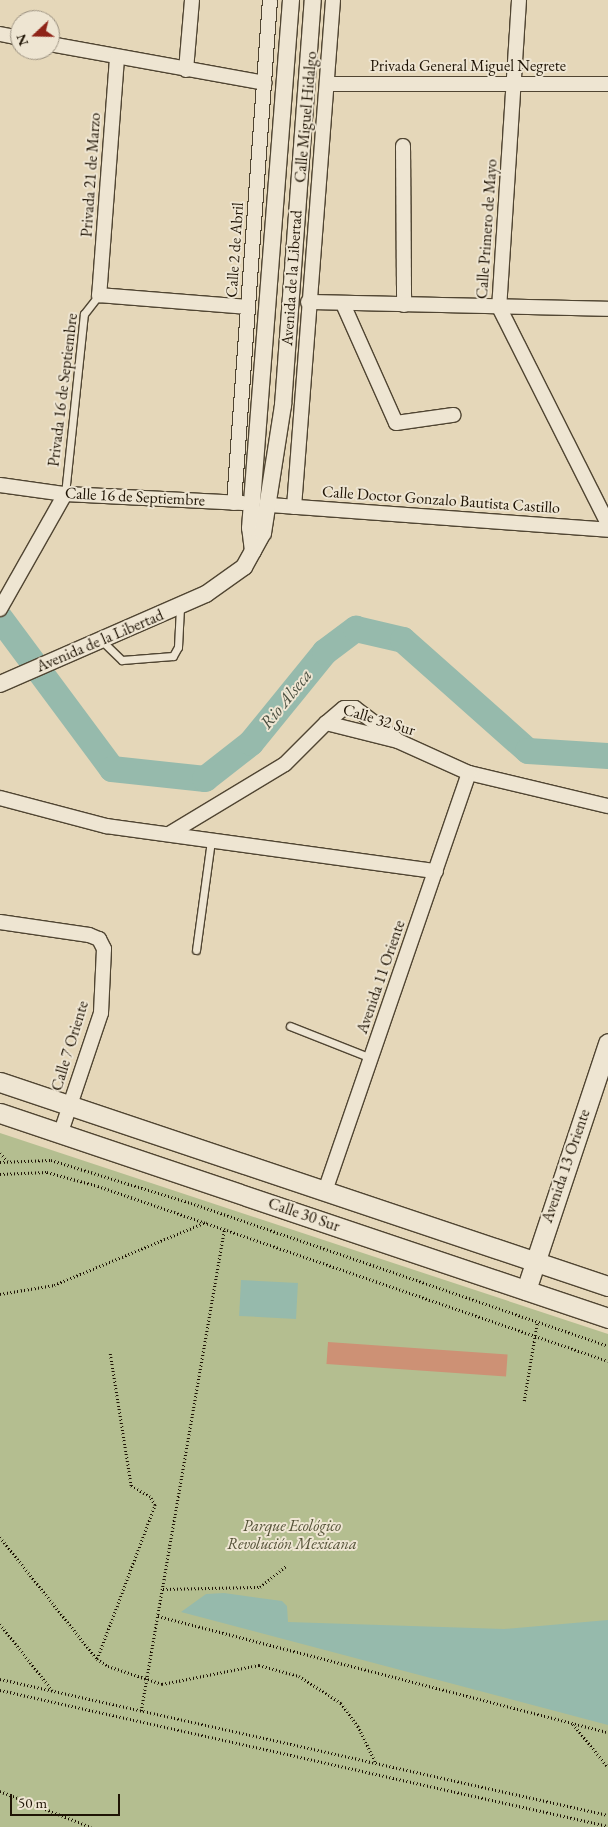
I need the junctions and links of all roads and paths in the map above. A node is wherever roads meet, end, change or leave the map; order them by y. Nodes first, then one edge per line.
1 (192, 0) edge
2 (270, 0) edge
3 (291, 0) edge
4 (313, 0) edge
5 (333, 0) edge
6 (519, 0) edge
7 (60, 46) edge
8 (117, 58) junction
9 (186, 70) junction
10 (264, 83) junction
11 (515, 83) junction
12 (327, 84) junction
13 (608, 84) edge
14 (403, 146) dead end
15 (99, 295) junction
16 (308, 302) junction
17 (343, 304) junction
18 (404, 305) junction
19 (248, 307) junction
20 (499, 307) junction
21 (608, 309) edge
22 (262, 403) junction
23 (283, 405) junction
24 (453, 415) dead end
25 (0, 485) edge
26 (65, 494) junction
27 (234, 503) junction
28 (254, 503) junction
29 (270, 505) junction
30 (294, 507) junction
31 (608, 524) edge
32 (608, 530) edge
33 (253, 551) junction
34 (180, 606) junction
35 (0, 609) edge
36 (100, 640) junction
37 (0, 684) edge
38 (326, 723) junction
39 (398, 741) junction
40 (469, 773) junction
41 (0, 798) edge
42 (608, 806) edge
43 (169, 834) junction
44 (211, 840) junction
45 (436, 871) junction
46 (0, 922) edge
47 (196, 950) dead end
48 (290, 1026) dead end
49 (608, 1044) edge
50 (371, 1058) junction
51 (0, 1082) edge
52 (70, 1105) junction
53 (0, 1113) edge
54 (61, 1132) junction
55 (0, 1153) edge
56 (8, 1161) junction
57 (0, 1162) edge
58 (0, 1174) edge
59 (325, 1191) junction
60 (208, 1222) junction
61 (224, 1228) junction
62 (534, 1262) junction
63 (608, 1286) edge
64 (526, 1290) junction
65 (0, 1294) edge
66 (608, 1318) edge
67 (537, 1323) junction
68 (532, 1337) junction
69 (608, 1346) edge
70 (110, 1353) dead end
71 (608, 1361) edge
72 (524, 1402) dead end
73 (0, 1537) edge
74 (286, 1566) dead end
75 (163, 1589) junction
76 (158, 1616) junction
77 (0, 1624) edge
78 (97, 1659) junction
79 (0, 1680) edge
80 (148, 1682) junction
81 (0, 1690) edge
82 (54, 1691) junction
83 (141, 1711) junction
84 (572, 1723) junction
85 (608, 1732) edge
86 (376, 1763) junction
87 (608, 1767) edge
88 (0, 1791) edge
89 (608, 1815) edge
90 (608, 1826) edge
91 (91, 1827) edge

1 - 9 street
2 - 10 street, Calle 2 de Abril
3 - 22 street, Avenida de la Libertad
4 - 23 street, Avenida de la Libertad
5 - 12 street, Calle Miguel Hidalgo
6 - 11 street, Calle Primero de Mayo
7 - 8 street
8 - 9 street
8 - 15 street, Privada 21 de Marzo
9 - 10 street
10 - 19 street, Calle 2 de Abril
11 - 12 street, Privada General Miguel Negrete
11 - 13 street, Privada General Miguel Negrete
11 - 20 street, Calle Primero de Mayo
12 - 16 street, Calle Miguel Hidalgo
14 - 18 street
15 - 19 street
15 - 26 lane, Privada 16 de Septiembre
16 - 17 street
16 - 30 street, Calle Miguel Hidalgo
17 - 18 street
17 - 24 street
18 - 20 street
19 - 27 street, Calle 2 de Abril
20 - 21 street
20 - 31 street, Calle Primero de Mayo
22 - 23 street
22 - 28 street, Avenida de la Libertad
23 - 29 street, Avenida de la Libertad
25 - 26 street, Calle 16 de Septiembre
26 - 27 street, Calle 16 de Septiembre
26 - 35 street
27 - 28 street, Calle 16 de Septiembre
28 - 29 street, Calle 16 de Septiembre
28 - 33 street, Avenida de la Libertad
29 - 30 street, Calle Doctor Gonzalo Bautista Castillo
29 - 33 street, Avenida de la Libertad
30 - 32 street, Calle Doctor Gonzalo Bautista Castillo
33 - 34 street, Avenida de la Libertad
34 - 36 street, Avenida de la Libertad
34 - 36 lane
36 - 37 street, Avenida de la Libertad
38 - 39 street, Calle 32 Sur
38 - 39 street
38 - 43 street, Calle 32 Sur
39 - 40 street, Calle 32 Sur
40 - 42 street, Calle 32 Sur
40 - 45 street, Avenida 11 Oriente
41 - 43 street
43 - 44 street
44 - 45 street
44 - 47 lane
45 - 50 street, Avenida 11 Oriente
46 - 52 street, Calle 7 Oriente
48 - 50 lane
49 - 62 main road, Avenida 13 Oriente
50 - 59 street, Avenida 11 Oriente
51 - 52 main road, Calle 30 Sur
52 - 54 street, Calle 7 Oriente
52 - 59 main road, Calle 30 Sur
53 - 54 main road, Calle 30 Sur
54 - 64 main road, Calle 30 Sur
55 - 56 path
56 - 57 path
56 - 67 path
58 - 60 path
59 - 62 main road, Calle 30 Sur
60 - 61 path
60 - 65 path
61 - 68 path
61 - 75 path
62 - 63 main road, Calle 30 Sur
62 - 64 main road, Avenida 13 Oriente
64 - 66 main road, Calle 30 Sur
67 - 68 path
67 - 69 path
68 - 71 path
68 - 72 path
70 - 78 path
73 - 78 path
74 - 75 path
75 - 76 path
76 - 80 path
76 - 84 path
77 - 82 path
78 - 80 path
79 - 82 path
80 - 83 path
80 - 86 path
81 - 90 path
82 - 83 path
83 - 86 path
84 - 85 path
84 - 87 path
86 - 89 path
88 - 91 path

